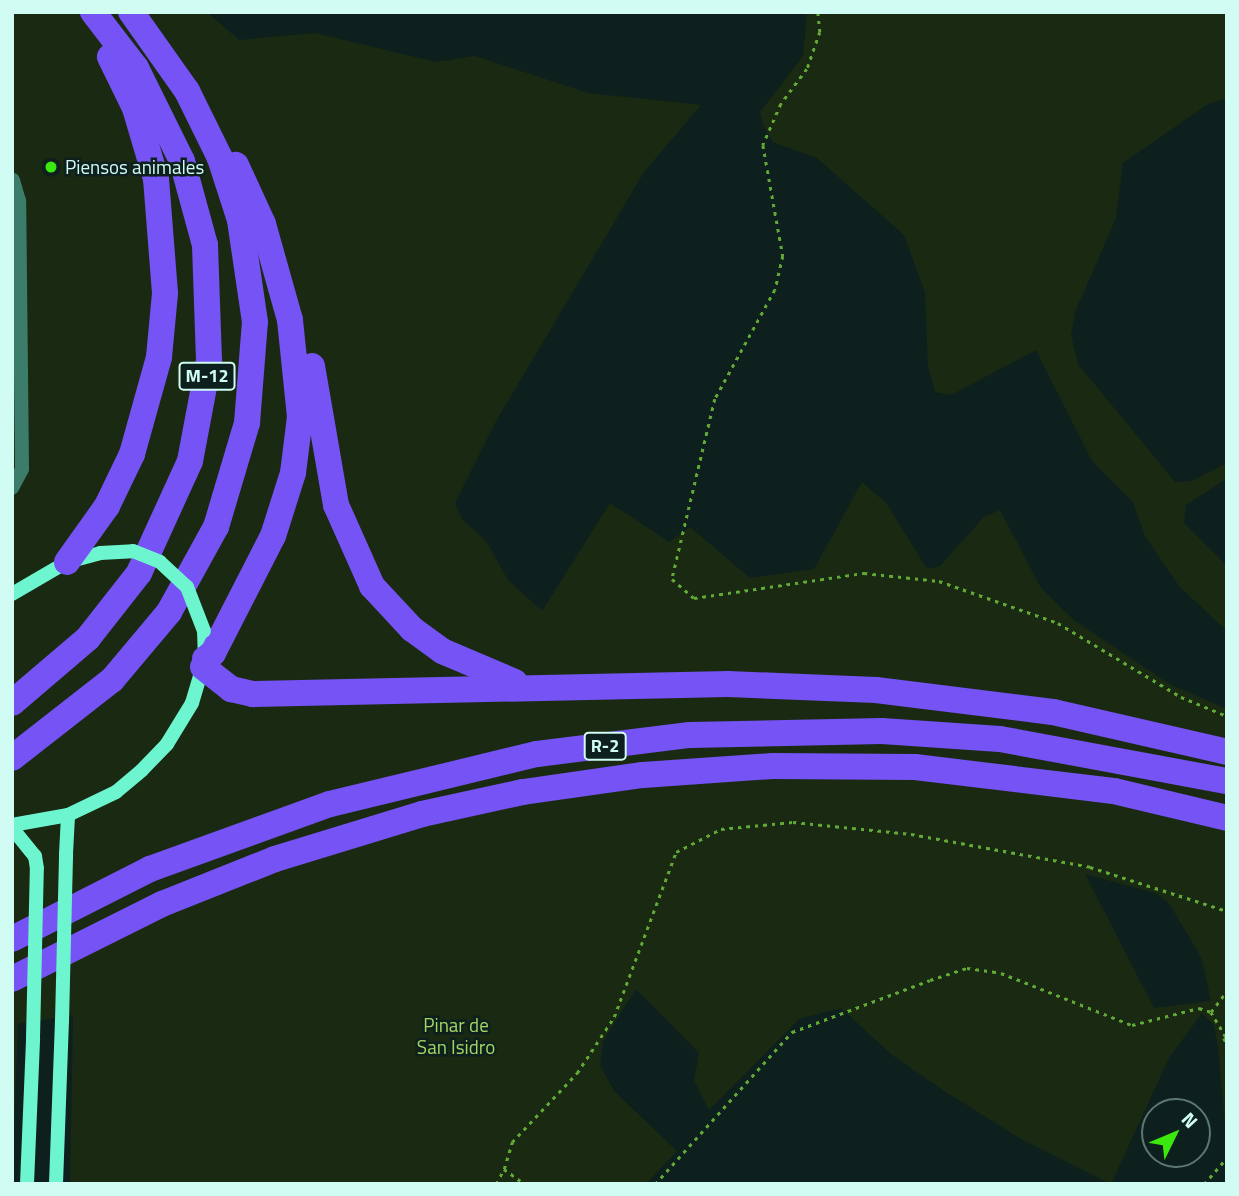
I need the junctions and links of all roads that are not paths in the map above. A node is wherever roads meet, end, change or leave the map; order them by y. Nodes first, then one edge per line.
1 (86, 12) edge
2 (93, 12) edge
3 (131, 12) edge
4 (187, 91) junction
5 (13, 180) edge
6 (263, 224) junction
7 (12, 488) edge
8 (67, 562) junction
9 (12, 594) edge
10 (204, 663) junction
11 (530, 687) junction
12 (12, 703) edge
13 (1227, 752) edge
14 (12, 758) edge
15 (1227, 781) edge
16 (68, 815) junction
17 (1227, 818) edge
18 (12, 827) edge
19 (12, 939) edge
20 (12, 981) edge
21 (27, 1184) edge
22 (56, 1184) edge

1 - 8 highway
2 - 12 highway, M-12
3 - 4 highway, M-12
4 - 6 highway
4 - 14 highway, M-12
5 - 7 street
6 - 10 highway
6 - 11 highway
8 - 9 street
8 - 10 street, bridge
10 - 11 highway
10 - 16 street
11 - 13 highway
15 - 19 highway, R-2
16 - 18 street
16 - 22 street, bridge
17 - 20 highway, R-2
18 - 21 street, bridge

